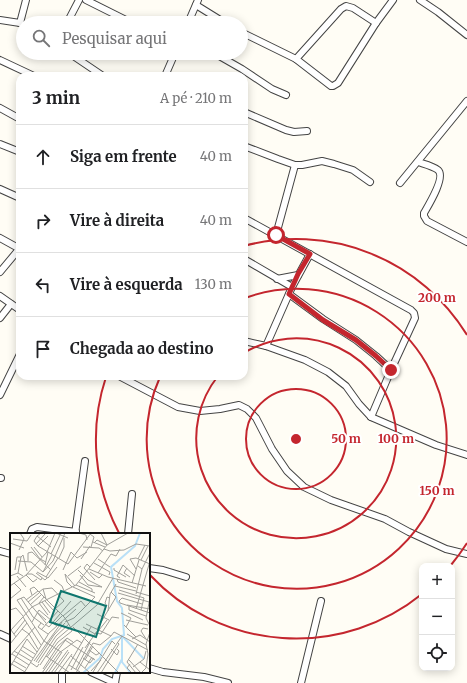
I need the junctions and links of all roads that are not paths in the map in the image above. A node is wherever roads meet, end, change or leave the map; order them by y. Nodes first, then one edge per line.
1 (26, 0) edge
2 (79, 0) edge
3 (86, 0) edge
4 (392, 0) edge
5 (420, 0) edge
6 (197, 2) edge
7 (23, 16) edge
8 (71, 16) edge
9 (118, 16) edge
10 (191, 16) edge
11 (216, 16) edge
12 (0, 20) edge
13 (16, 23) edge
14 (376, 23) junction
15 (248, 35) edge
16 (467, 35) edge
17 (296, 59) junction
18 (0, 60) edge
19 (79, 60) edge
20 (172, 60) edge
21 (226, 60) edge
22 (26, 72) edge
23 (97, 72) edge
24 (167, 72) edge
25 (246, 72) edge
26 (248, 73) edge
27 (286, 95) dead end
28 (467, 101) edge
29 (0, 108) edge
30 (248, 114) edge
31 (16, 117) edge
32 (306, 131) dead end
33 (0, 144) edge
34 (248, 148) edge
35 (16, 150) edge
36 (418, 162) junction
37 (295, 165) junction
38 (370, 182) dead end
39 (400, 183) dead end
40 (0, 189) edge
41 (16, 196) edge
42 (248, 220) edge
43 (276, 235) junction
44 (0, 238) edge
45 (467, 242) edge
46 (16, 247) edge
47 (16, 254) edge
48 (310, 254) junction
49 (248, 261) edge
50 (0, 272) edge
51 (298, 274) junction
52 (277, 279) junction
53 (290, 291) junction
54 (0, 296) edge
55 (16, 305) edge
56 (16, 307) edge
57 (0, 318) edge
58 (248, 342) edge
59 (266, 346) junction
60 (16, 362) edge
61 (391, 370) junction
62 (127, 380) edge
63 (0, 395) edge
64 (371, 417) junction
65 (467, 455) edge
66 (85, 460) dead end
67 (132, 494) dead end
68 (30, 533) edge
69 (76, 533) edge
70 (128, 533) edge
71 (0, 551) edge
72 (10, 554) edge
73 (467, 554) edge
74 (150, 568) edge
75 (186, 577) dead end
76 (321, 601) dead end
77 (0, 634) edge
78 (10, 639) edge
79 (150, 668) edge
80 (93, 673) edge
81 (117, 673) edge
82 (115, 683) edge
83 (228, 683) edge
84 (301, 683) edge

1 - 7 street
2 - 8 street
3 - 9 street
4 - 14 street
5 - 16 street
6 - 10 street
6 - 11 street
12 - 13 street
14 - 17 street
14 - 17 street
15 - 17 street
18 - 22 street
19 - 23 street
20 - 24 street
21 - 25 street
26 - 27 street
28 - 36 street
29 - 31 street
30 - 32 street
33 - 35 street
34 - 37 street
36 - 39 street
36 - 45 street
37 - 38 street
37 - 43 street
40 - 41 street
42 - 43 street
43 - 48 street
44 - 46 street
47 - 50 street
48 - 51 street
48 - 61 street
49 - 52 street
51 - 52 street
51 - 53 street
52 - 53 street
53 - 59 street
53 - 61 street
54 - 55 street
56 - 57 street
58 - 59 street
59 - 64 street
60 - 63 street
61 - 64 street
62 - 73 street
64 - 65 street
66 - 69 street
67 - 70 street
68 - 69 street
71 - 72 street
74 - 75 street
76 - 84 street
77 - 78 street
79 - 83 street
80 - 82 street
81 - 82 street

